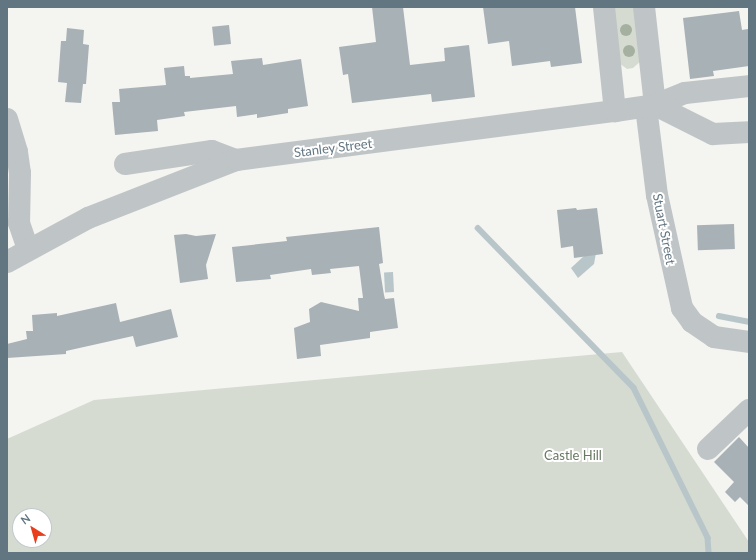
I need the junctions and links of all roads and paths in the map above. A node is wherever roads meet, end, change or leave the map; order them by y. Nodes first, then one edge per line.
1 (604, 7) edge
2 (644, 7) edge
3 (749, 86) edge
4 (650, 106) junction
5 (615, 111) junction
6 (7, 119) edge
7 (749, 132) edge
8 (236, 160) junction
9 (125, 164) dead end
10 (28, 249) junction
11 (7, 262) edge
12 (749, 342) edge
13 (749, 410) edge
14 (708, 449) dead end

1 - 5 street
2 - 4 street, Stuart Street
3 - 4 street, Stanley Street
4 - 5 street, Stanley Street
4 - 7 street
4 - 12 street, Stuart Street
5 - 8 street, Stanley Street
6 - 10 street
8 - 9 street
8 - 10 street, Stanley Street
10 - 11 street, Stanley Street
13 - 14 street

